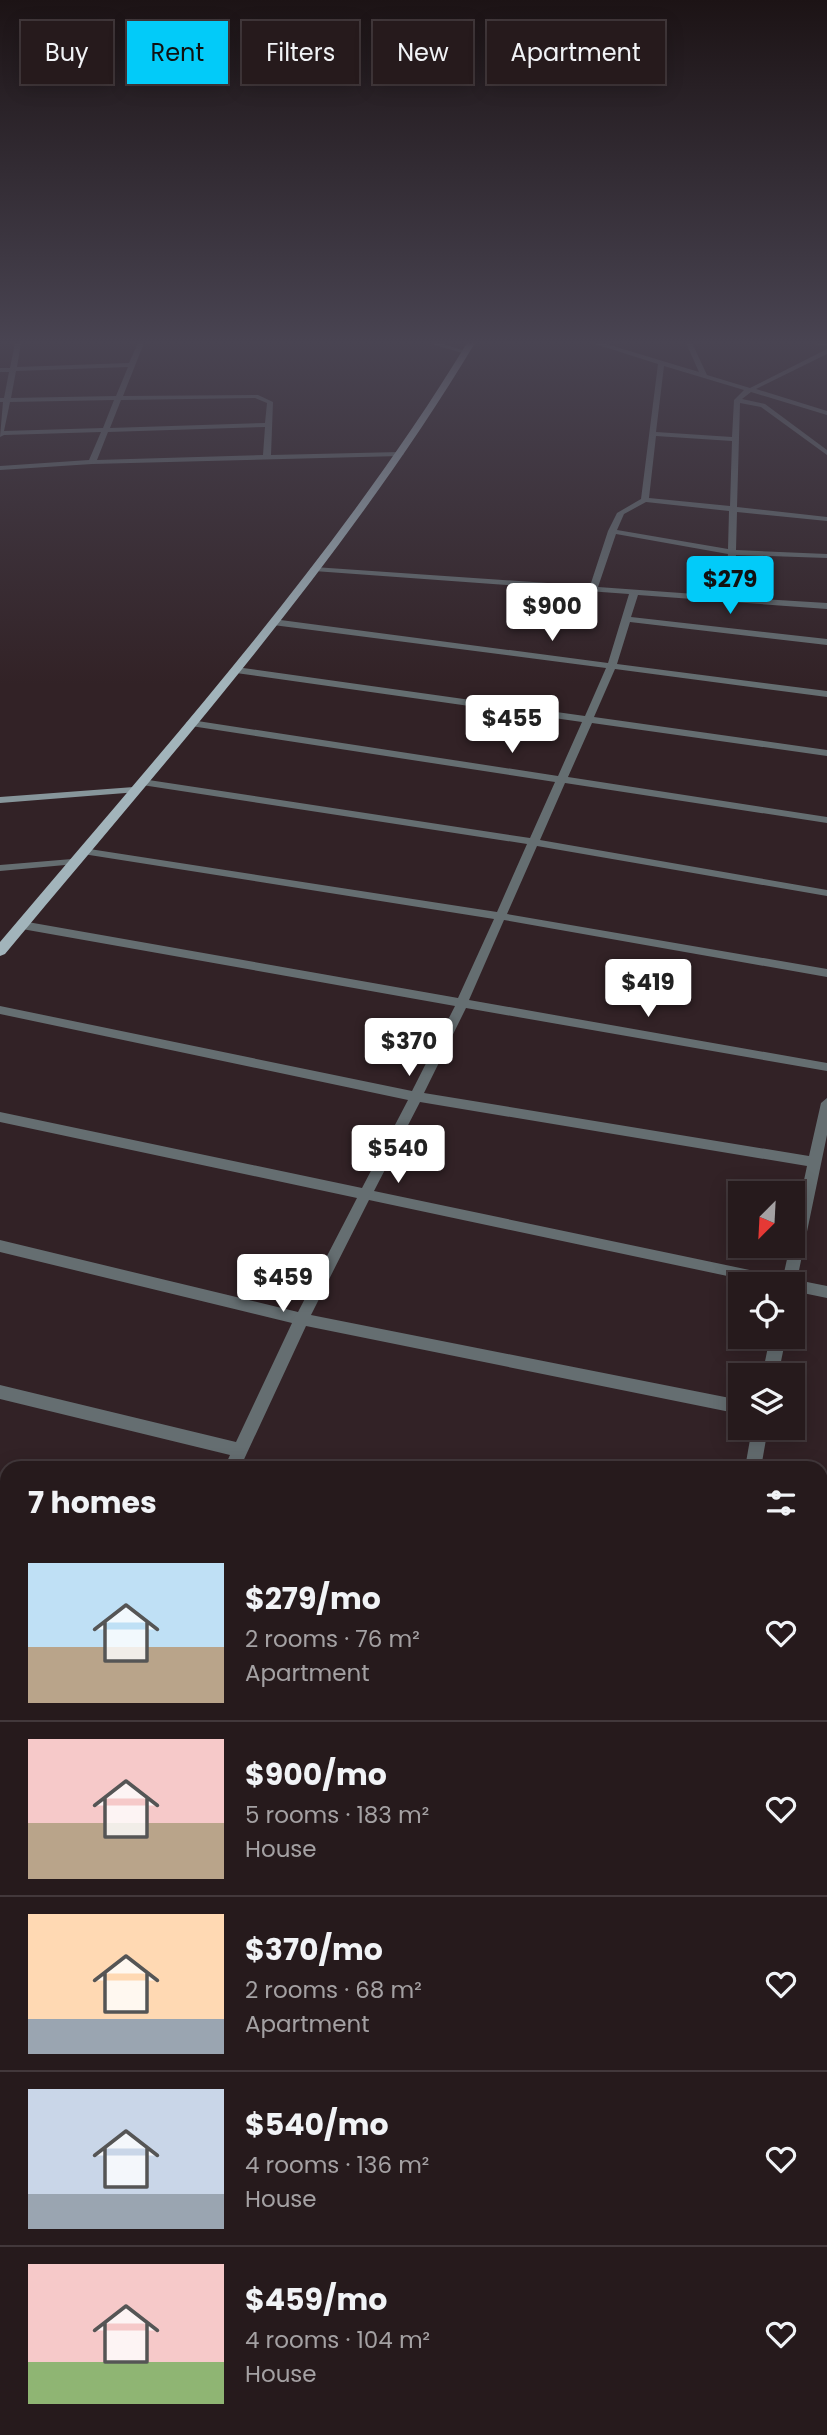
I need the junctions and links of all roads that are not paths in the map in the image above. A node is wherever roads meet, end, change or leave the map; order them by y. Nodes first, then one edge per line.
1 (94, 457) edge
2 (249, 457) edge
3 (398, 457) edge
4 (651, 457) edge
5 (735, 457) edge
6 (92, 462) junction
7 (0, 468) edge
8 (645, 500) junction
9 (733, 511) junction
10 (827, 520) edge
11 (612, 531) junction
12 (732, 552) junction
13 (827, 556) edge
14 (314, 569) junction
15 (593, 590) junction
16 (634, 593) junction
17 (727, 599) junction
18 (827, 606) edge
19 (629, 619) junction
20 (273, 622) junction
21 (827, 642) edge
22 (612, 666) junction
23 (236, 670) junction
24 (827, 694) edge
25 (587, 721) junction
26 (191, 723) junction
27 (827, 753) edge
28 (561, 778) junction
29 (138, 786) junction
30 (0, 800) edge
31 (827, 820) edge
32 (534, 842) junction
33 (83, 851) junction
34 (72, 862) junction
35 (0, 868) edge
36 (827, 892) edge
37 (500, 916) junction
38 (22, 925) junction
39 (0, 951) edge
40 (827, 973) edge
41 (462, 1003) junction
42 (0, 1010) edge
43 (827, 1067) edge
44 (417, 1097) junction
45 (827, 1102) edge
46 (0, 1117) edge
47 (815, 1162) junction
48 (367, 1196) junction
49 (0, 1246) edge
50 (728, 1272) edge
51 (793, 1272) edge
52 (805, 1288) edge
53 (827, 1292) edge
54 (300, 1319) junction
55 (0, 1392) edge
56 (728, 1405) edge
57 (758, 1440) edge
58 (240, 1450) junction
59 (235, 1461) edge
60 (755, 1461) edge

1 - 6 street
2 - 6 street
3 - 14 main road
4 - 8 street
5 - 9 street
6 - 7 street
8 - 9 street
8 - 11 street
9 - 10 street
9 - 12 street
11 - 12 street
11 - 15 street
12 - 13 street
12 - 17 street
14 - 15 street
14 - 20 main road
15 - 16 street
16 - 17 street
16 - 19 street
17 - 18 street
19 - 21 street
19 - 22 street
20 - 22 street
20 - 23 main road
22 - 24 street
22 - 25 street
23 - 25 street
23 - 26 main road
25 - 27 street
25 - 28 street
26 - 28 street
26 - 29 main road
28 - 31 street
28 - 32 street
29 - 30 street
29 - 32 street
29 - 33 main road
32 - 36 street
32 - 37 street
33 - 34 main road
33 - 37 street
34 - 35 street
34 - 38 main road
37 - 40 street
37 - 41 street
38 - 39 main road
38 - 41 street
41 - 43 street
41 - 44 street
42 - 44 street
44 - 47 street
44 - 48 street
45 - 47 street
46 - 48 street
47 - 51 street
48 - 50 street
48 - 54 street
49 - 54 street
52 - 53 street
54 - 56 street
54 - 58 street
55 - 58 street
57 - 60 street
58 - 59 street

